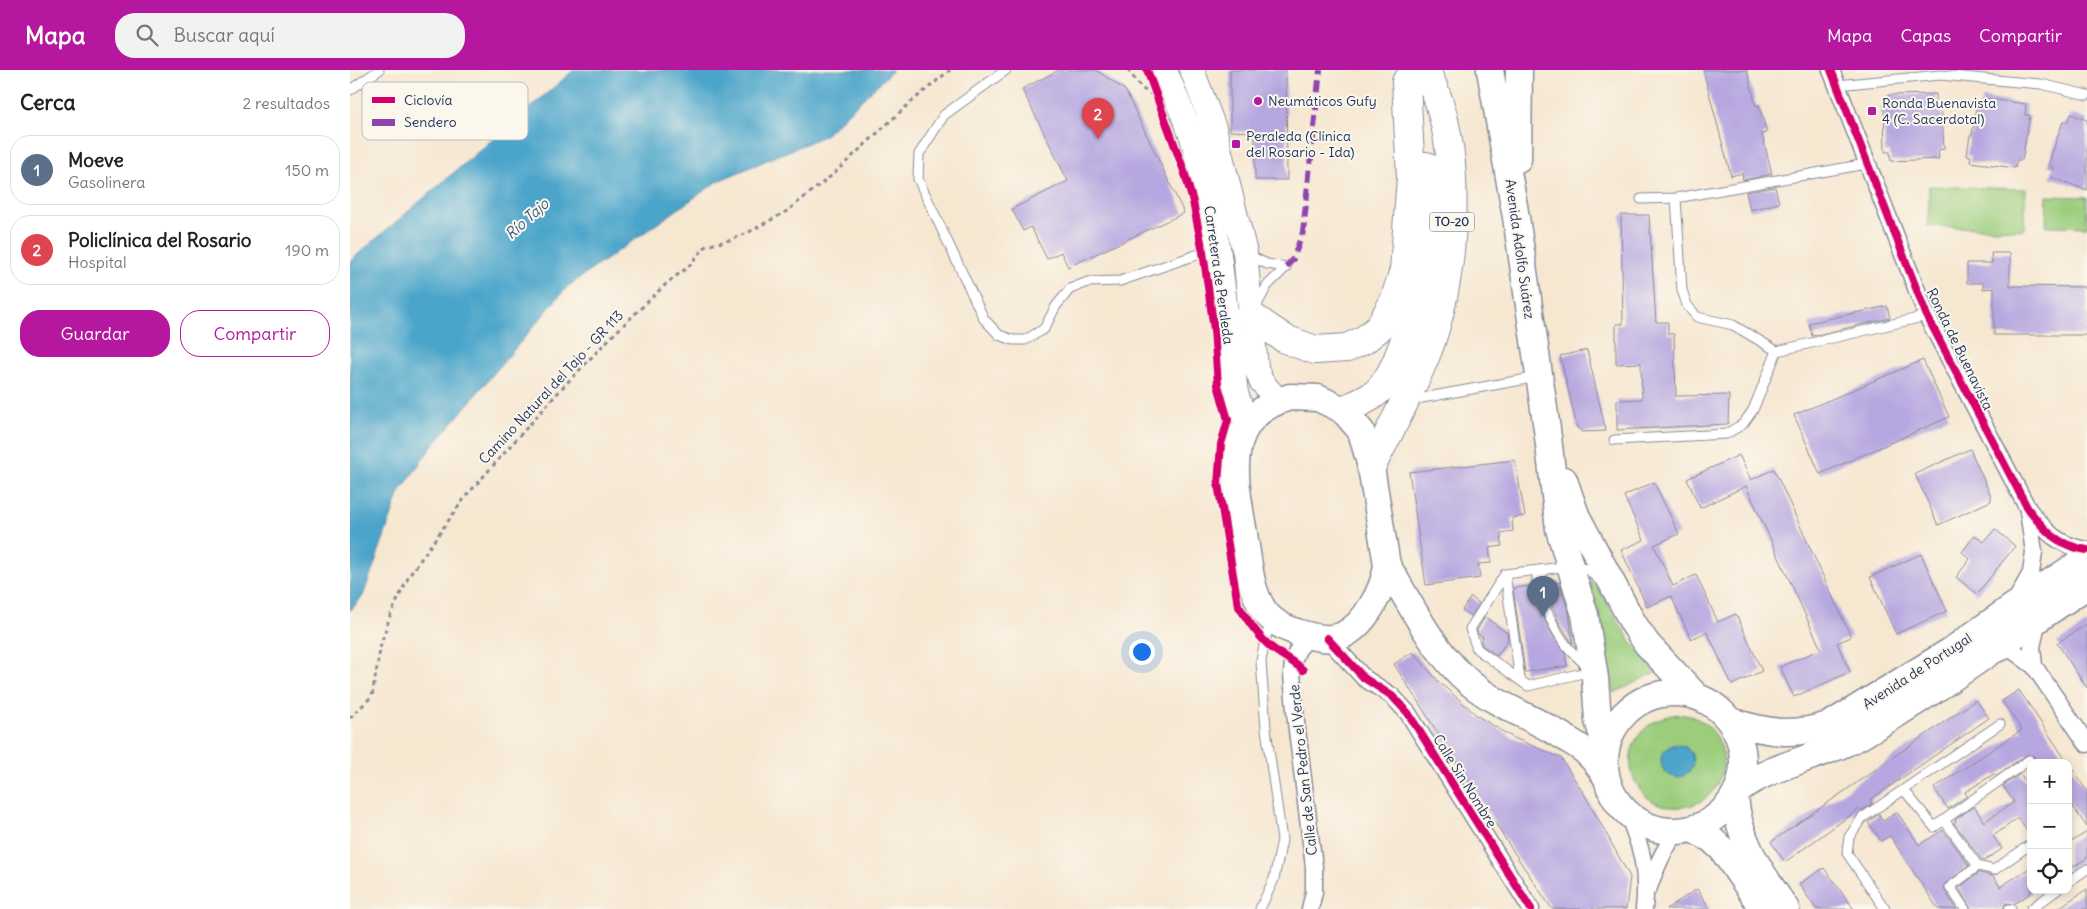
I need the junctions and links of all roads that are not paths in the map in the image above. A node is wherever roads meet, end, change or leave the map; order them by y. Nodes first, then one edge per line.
1 (379, 70) edge
2 (1006, 70) edge
3 (1192, 70) edge
4 (1490, 70) edge
5 (1519, 70) edge
6 (1412, 74) edge
7 (1158, 77) edge
8 (1834, 77) edge
9 (350, 90) edge
10 (2087, 95) edge
11 (1866, 164) junction
12 (1676, 198) junction
13 (1641, 199) dead end
14 (1516, 217) junction
15 (1218, 248) junction
16 (1244, 253) junction
17 (1252, 316) junction
18 (1927, 316) junction
19 (1777, 351) junction
20 (1538, 376) junction
21 (1278, 400) junction
22 (1405, 402) junction
23 (1343, 410) junction
24 (1246, 425) junction
25 (1547, 429) junction
26 (1614, 440) dead end
27 (1371, 467) junction
28 (2028, 509) junction
29 (2087, 550) edge
30 (2087, 558) edge
31 (1387, 565) junction
32 (1558, 567) junction
33 (1505, 574) junction
34 (2087, 586) edge
35 (1372, 605) junction
36 (2011, 608) junction
37 (2038, 619) junction
38 (1272, 620) junction
39 (1422, 623) junction
40 (1633, 623) junction
41 (1318, 637) junction
42 (1984, 658) junction
43 (2034, 666) junction
44 (1594, 670) junction
45 (1520, 680) junction
46 (1695, 696) junction
47 (1610, 718) junction
48 (1532, 719) junction
49 (1731, 721) junction
50 (2000, 724) dead end
51 (2087, 744) edge
52 (2027, 761) edge
53 (1762, 774) junction
54 (1607, 778) junction
55 (1904, 790) junction
56 (1737, 793) junction
57 (1626, 812) junction
58 (1944, 820) junction
59 (1685, 831) junction
60 (1745, 844) junction
61 (2027, 847) edge
62 (1978, 866) junction
63 (2087, 868) edge
64 (2072, 879) edge
65 (2052, 894) edge
66 (1646, 906) edge
67 (1260, 909) edge
68 (1310, 909) edge
69 (1531, 909) edge
70 (1763, 909) edge
71 (1786, 909) edge
72 (1885, 909) edge
73 (1965, 909) edge
74 (2031, 909) edge

1 - 9 lane
2 - 15 lane
3 - 16 main road, Carretera de Peraleda
4 - 14 main road, Avenida Adolfo Suárez
5 - 14 main road
6 - 17 highway
6 - 22 highway, TO-20
6 - 23 highway, TO-20
7 - 15 main road, Carretera de Peraleda
8 - 10 lane
8 - 11 street, Ronda de Buenavista
11 - 12 lane
11 - 18 street, Ronda de Buenavista
12 - 13 lane
12 - 19 lane
14 - 20 main road, Avenida Adolfo Suárez
15 - 24 main road, Carretera de Peraleda
16 - 17 main road, Carretera de Peraleda
16 - 17 lane
17 - 21 main road, Carretera de Peraleda
18 - 19 lane
18 - 28 street, Ronda de Buenavista
19 - 26 lane
20 - 22 lane
20 - 25 main road, Avenida Adolfo Suárez
21 - 23 main road
21 - 24 main road
22 - 27 highway, TO-20
23 - 27 main road
24 - 38 main road
25 - 32 main road, Avenida Adolfo Suárez
25 - 40 main road, Avenida Adolfo Suárez
27 - 31 main road
28 - 29 street, Ronda de Buenavista
28 - 36 street, Ronda de Buenavista
30 - 36 main road, Avenida de Portugal
31 - 35 main road
31 - 39 main road
32 - 33 lane
32 - 40 lane
32 - 44 main road, Avenida Adolfo Suárez
32 - 44 lane
33 - 45 lane
33 - 45 lane
34 - 37 main road, Avenida de Portugal
35 - 39 main road
35 - 41 main road
36 - 49 main road, Avenida de Portugal
37 - 42 main road, Avenida de Portugal
37 - 43 street
38 - 41 main road
38 - 67 lane
39 - 48 main road
40 - 46 main road, Avenida Adolfo Suárez
41 - 68 street, Calle de San Pedro el Verde
41 - 69 street, Calle Sin Nombre
42 - 43 street
42 - 53 main road, Avenida de Portugal
43 - 51 street
44 - 45 lane
44 - 47 main road, Avenida Adolfo Suárez
46 - 47 main road
46 - 49 main road
47 - 48 main road
47 - 54 main road
48 - 54 main road
49 - 56 main road
50 - 55 lane
52 - 58 lane
53 - 56 main road, Avenida de Portugal
53 - 60 main road
54 - 57 main road
55 - 58 lane
55 - 72 lane
56 - 59 main road
56 - 60 main road
57 - 59 main road
57 - 66 street
58 - 62 lane
59 - 66 street
59 - 70 main road
60 - 71 main road
61 - 62 lane
62 - 73 lane
63 - 64 lane
65 - 74 lane

